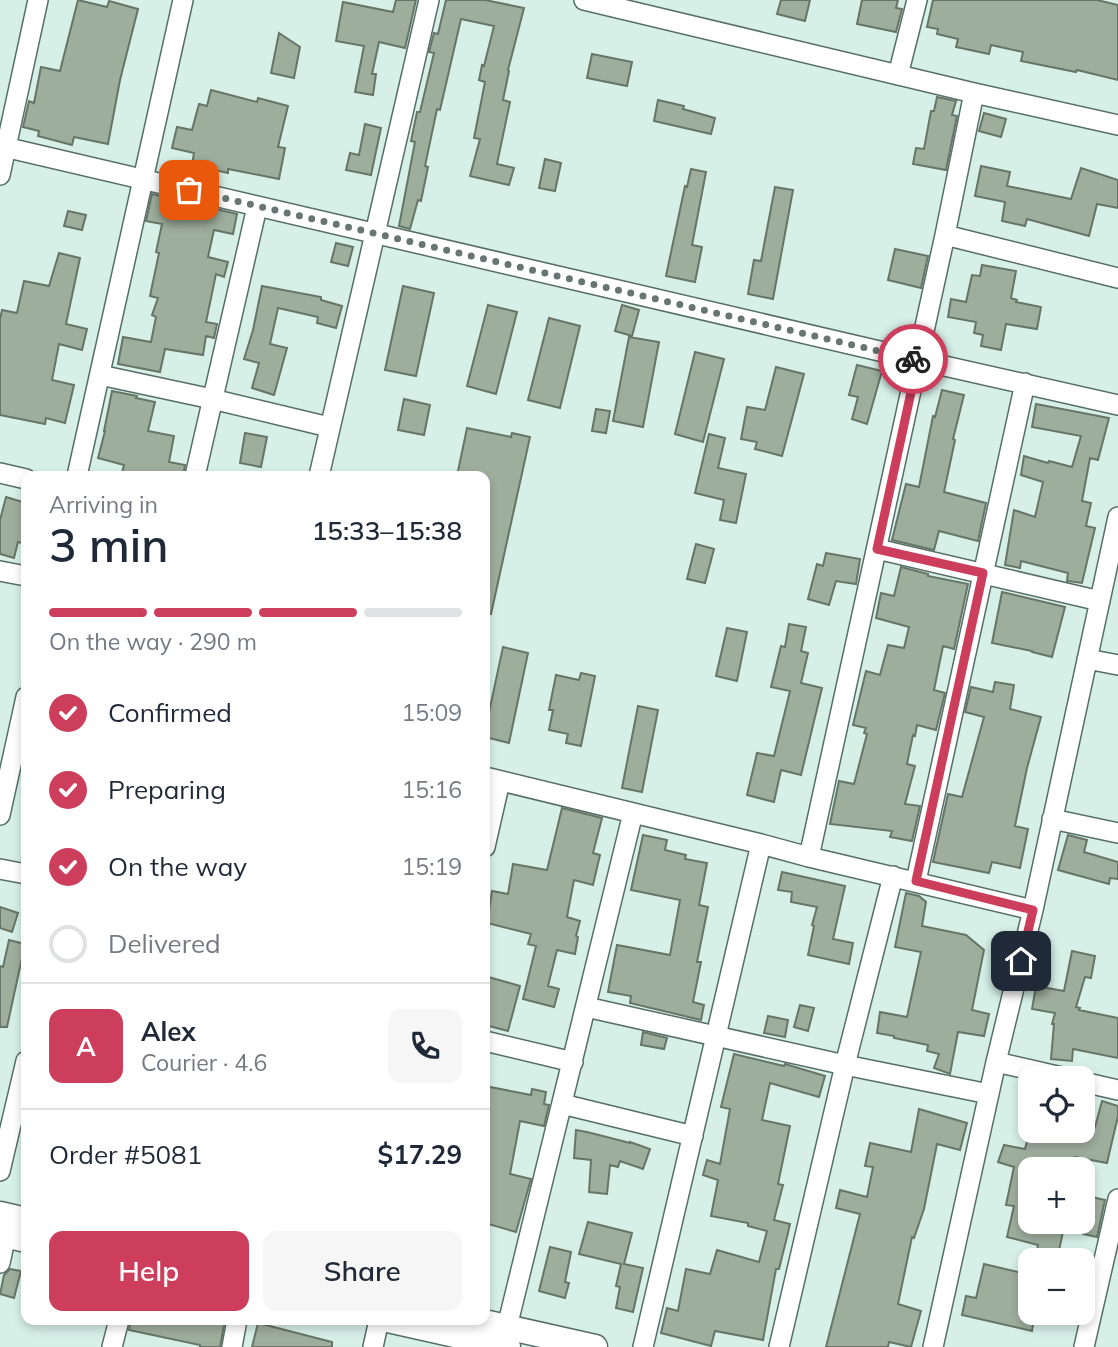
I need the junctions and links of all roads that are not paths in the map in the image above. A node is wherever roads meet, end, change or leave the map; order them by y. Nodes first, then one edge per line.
1 (38, 0) edge
2 (183, 0) edge
3 (429, 0) edge
4 (584, 0) edge
5 (917, 0) edge
6 (898, 75) junction
7 (974, 93) junction
8 (1118, 125) edge
9 (3, 147) edge
10 (0, 175) edge
11 (144, 179) junction
12 (257, 207) junction
13 (374, 233) junction
14 (945, 235) junction
15 (1118, 278) edge
16 (918, 360) junction
17 (100, 375) junction
18 (1025, 383) junction
19 (212, 399) junction
20 (1118, 405) edge
21 (329, 427) junction
22 (78, 471) edge
23 (196, 471) edge
24 (320, 471) edge
25 (0, 472) edge
26 (21, 477) edge
27 (1118, 517) edge
28 (877, 549) junction
29 (0, 571) edge
30 (983, 573) junction
31 (21, 575) edge
32 (1100, 601) junction
33 (1087, 659) junction
34 (1118, 665) edge
35 (21, 720) edge
36 (492, 779) edge
37 (490, 798) edge
38 (634, 813) junction
39 (0, 815) edge
40 (1052, 819) junction
41 (1118, 833) edge
42 (761, 844) junction
43 (809, 857) junction
44 (0, 869) edge
45 (21, 873) edge
46 (893, 876) junction
47 (916, 881) junction
48 (1033, 910) junction
49 (586, 1007) junction
50 (716, 1037) junction
51 (490, 1042) edge
52 (573, 1062) junction
53 (996, 1062) junction
54 (845, 1065) junction
55 (1018, 1067) edge
56 (21, 1081) edge
57 (1095, 1085) edge
58 (1118, 1090) edge
59 (989, 1094) junction
60 (562, 1104) junction
61 (693, 1136) junction
62 (0, 1171) edge
63 (1118, 1199) edge
64 (8, 1231) edge
65 (1114, 1235) edge
66 (0, 1263) edge
67 (118, 1325) edge
68 (236, 1325) edge
69 (378, 1325) edge
70 (414, 1325) edge
71 (481, 1325) edge
72 (503, 1342) edge
73 (112, 1347) edge
74 (232, 1347) edge
75 (373, 1347) edge
76 (595, 1347) edge
77 (643, 1347) edge
78 (779, 1347) edge
79 (933, 1347) edge
80 (1084, 1347) edge

1 - 9 street
2 - 11 street
3 - 13 street
4 - 6 street
5 - 6 street
6 - 7 street
7 - 8 street
7 - 14 street
9 - 10 street
9 - 11 street
11 - 12 street
11 - 17 street
12 - 13 street
12 - 19 street
13 - 16 street
13 - 21 street
14 - 15 street
14 - 16 street
16 - 18 street
16 - 28 street
17 - 19 street
17 - 22 street
18 - 20 street
18 - 30 street
19 - 21 street
19 - 23 street
21 - 24 street
25 - 26 street
27 - 32 street
28 - 30 street
28 - 43 street
29 - 31 street
30 - 32 street
30 - 47 street
32 - 33 street
33 - 34 street
33 - 40 street
35 - 39 street
36 - 37 street
36 - 38 street
38 - 42 street
38 - 49 street
40 - 41 street
40 - 48 street
42 - 43 street
42 - 50 street
43 - 46 street
44 - 45 street
46 - 47 street
46 - 54 street
47 - 48 street
48 - 53 street
49 - 50 street
49 - 52 street
50 - 54 street
50 - 61 street
51 - 52 street
52 - 60 street
53 - 55 street
53 - 59 street
54 - 59 street
54 - 78 street
56 - 62 street
57 - 58 street
59 - 79 street
60 - 61 street
60 - 72 street
61 - 77 street
63 - 65 street
64 - 66 street
65 - 80 street
67 - 73 street
68 - 74 street
69 - 75 street
70 - 72 main road
71 - 72 main road
72 - 76 main road

